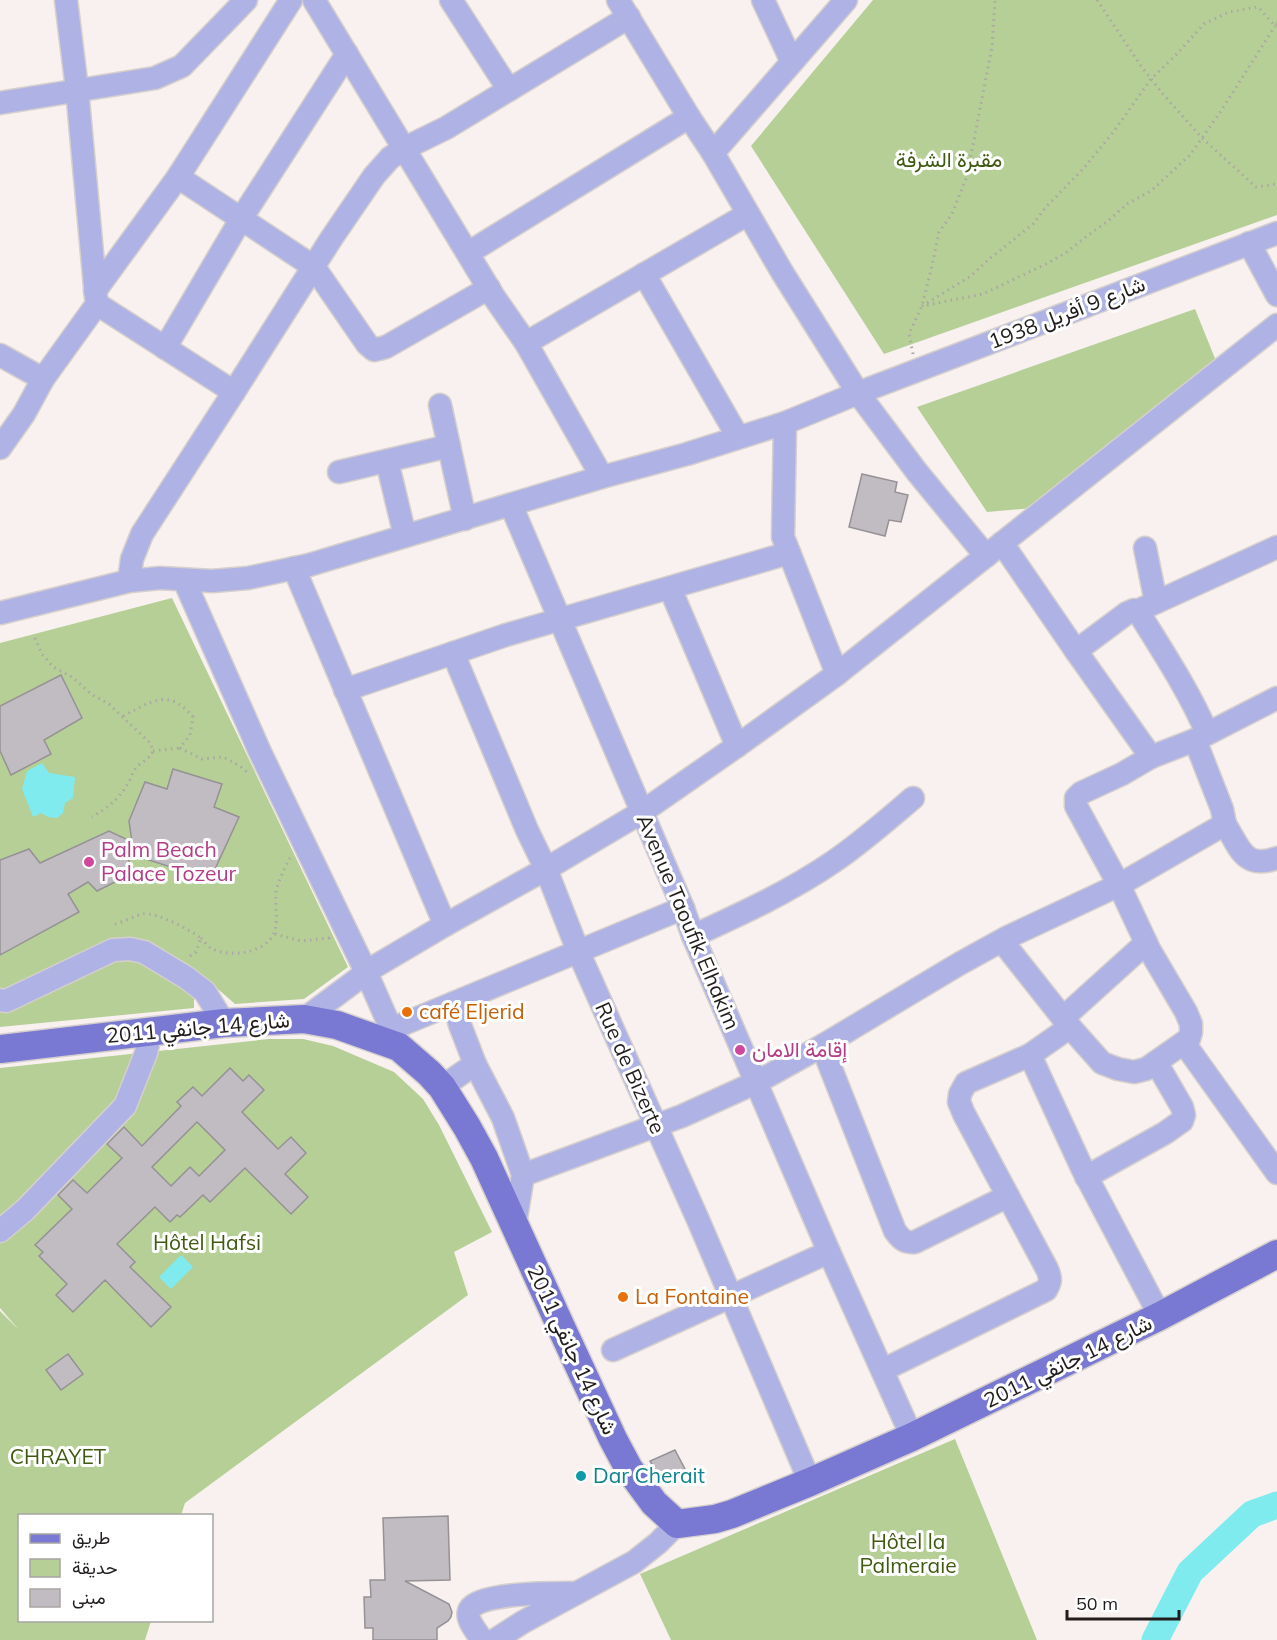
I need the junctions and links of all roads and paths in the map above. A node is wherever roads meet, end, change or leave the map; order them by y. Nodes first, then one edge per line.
1 (66, 0) edge
2 (246, 0) edge
3 (291, 0) edge
4 (314, 0) edge
5 (452, 0) edge
6 (763, 0) edge
7 (846, 0) edge
8 (995, 0) edge
9 (1097, 0) edge
10 (623, 8) edge
11 (1276, 25) edge
12 (347, 54) junction
13 (792, 62) junction
14 (1151, 79) junction
15 (77, 89) junction
16 (509, 90) junction
17 (0, 103) edge
18 (688, 117) junction
19 (1202, 138) junction
20 (405, 148) junction
21 (713, 153) junction
22 (178, 177) junction
23 (1277, 184) edge
24 (748, 214) junction
25 (241, 219) junction
26 (1277, 233) edge
27 (1249, 243) junction
28 (468, 253) junction
29 (314, 267) junction
30 (645, 274) junction
31 (489, 288) junction
32 (1277, 296) edge
33 (96, 298) junction
34 (922, 306) junction
35 (1277, 325) edge
36 (526, 343) junction
37 (165, 348) junction
38 (0, 355) edge
39 (916, 371) junction
40 (42, 379) junction
41 (234, 392) junction
42 (858, 393) junction
43 (440, 405) dead end
44 (785, 423) junction
45 (738, 437) junction
46 (449, 446) junction
47 (0, 448) edge
48 (387, 461) junction
49 (339, 472) dead end
50 (602, 477) junction
51 (511, 505) junction
52 (465, 519) junction
53 (405, 536) junction
54 (1277, 547) edge
55 (1145, 548) dead end
56 (994, 550) junction
57 (789, 553) junction
58 (294, 568) junction
59 (184, 580) junction
60 (129, 581) junction
61 (670, 588) junction
62 (1147, 606) junction
63 (0, 613) edge
64 (560, 619) junction
65 (36, 639) dead end
66 (1076, 651) junction
67 (453, 653) junction
68 (837, 674) junction
69 (345, 690) junction
70 (1277, 698) edge
71 (123, 716) junction
72 (1201, 736) junction
73 (737, 746) junction
74 (180, 748) junction
75 (153, 751) junction
76 (1151, 757) junction
77 (252, 777) dead end
78 (913, 798) dead end
79 (642, 812) junction
80 (92, 816) dead end
81 (1225, 824) junction
82 (1277, 858) edge
83 (296, 867) dead end
84 (546, 869) junction
85 (1119, 885) junction
86 (683, 908) junction
87 (115, 924) dead end
88 (445, 925) junction
89 (324, 928) dead end
90 (274, 934) dead end
91 (693, 936) junction
92 (201, 938) junction
93 (1002, 941) junction
94 (1146, 943) junction
95 (578, 951) junction
96 (171, 968) junction
97 (367, 974) junction
98 (0, 1000) edge
99 (454, 1003) junction
100 (304, 1019) junction
101 (1067, 1022) junction
102 (224, 1023) junction
103 (151, 1030) junction
104 (395, 1038) junction
105 (1184, 1043) junction
106 (822, 1046) junction
107 (0, 1050) edge
108 (1030, 1055) junction
109 (1156, 1062) junction
110 (475, 1064) junction
111 (757, 1082) junction
112 (442, 1087) junction
113 (656, 1125) junction
114 (1277, 1173) edge
115 (523, 1175) junction
116 (1086, 1177) junction
117 (1008, 1196) junction
118 (515, 1224) junction
119 (0, 1231) edge
120 (829, 1252) junction
121 (1277, 1254) edge
122 (731, 1297) junction
123 (1160, 1316) junction
124 (613, 1350) dead end
125 (883, 1370) junction
126 (912, 1437) junction
127 (810, 1482) junction
128 (677, 1524) junction
129 (576, 1593) junction
130 (482, 1640) edge
131 (495, 1640) edge

1 - 15 street
2 - 15 street
3 - 22 street
4 - 12 street
5 - 16 street
6 - 13 street
7 - 13 street
8 - 34 path
9 - 14 path
10 - 16 street
10 - 18 street
11 - 14 path
11 - 19 path
12 - 20 street
12 - 25 street
13 - 21 street
14 - 19 path
14 - 34 path
15 - 17 street
15 - 33 street
16 - 20 street
18 - 21 street
18 - 28 street
19 - 23 path
19 - 34 path
20 - 28 street
20 - 29 street
21 - 24 street
22 - 25 street
22 - 33 street
24 - 30 street
24 - 42 street
25 - 29 street
25 - 37 street
26 - 27 street, شارع 9 أفريل 1938
27 - 32 street
27 - 39 street, شارع 9 أفريل 1938
28 - 31 street
29 - 31 street
29 - 41 street
30 - 36 street
30 - 45 street
31 - 36 street
33 - 37 street
33 - 40 street
34 - 39 path
35 - 56 street
36 - 50 street
37 - 41 street
38 - 40 street
39 - 42 street, شارع 9 أفريل 1938
40 - 47 street
41 - 60 street
42 - 44 street, شارع 9 أفريل 1938
42 - 56 street
43 - 46 street
44 - 45 street, شارع 9 أفريل 1938
44 - 57 street
45 - 50 street, شارع 9 أفريل 1938
46 - 48 street
46 - 52 street
48 - 49 street
48 - 53 street
50 - 51 street, شارع 9 أفريل 1938
51 - 52 street, شارع 9 أفريل 1938
51 - 64 street, Avenue Taoufik Elhakim
52 - 53 street, شارع 9 أفريل 1938
53 - 58 street, شارع 9 أفريل 1938
54 - 62 street
55 - 62 street
56 - 66 street
56 - 68 street
57 - 61 street
57 - 68 street
58 - 59 street, شارع 9 أفريل 1938
58 - 69 street
59 - 60 street, شارع 9 أفريل 1938
59 - 97 street
60 - 63 street, شارع 9 أفريل 1938
61 - 64 street
61 - 73 street
62 - 66 street
62 - 72 street
64 - 67 street
64 - 79 street, Avenue Taoufik Elhakim
65 - 71 path
66 - 76 street
67 - 69 street
67 - 84 street, Rue de Bizerte
68 - 73 street
69 - 88 street
70 - 72 street
71 - 74 path
71 - 75 path
72 - 76 street
72 - 81 street
73 - 79 street
74 - 75 path
74 - 77 path
75 - 80 path
76 - 85 street
78 - 91 street
79 - 84 street
79 - 86 street, Avenue Taoufik Elhakim
81 - 82 street
81 - 85 street
83 - 92 path
84 - 88 street
84 - 95 street, Rue de Bizerte
85 - 93 street
85 - 94 street
86 - 91 street, Avenue Taoufik Elhakim
86 - 95 street
87 - 92 path
88 - 97 street
89 - 90 path
91 - 111 street, Avenue Taoufik Elhakim
92 - 96 path
93 - 101 street
93 - 106 street
94 - 101 street
94 - 105 street
95 - 99 street
95 - 113 street, Rue de Bizerte
96 - 98 street
96 - 102 street
97 - 100 street
97 - 104 street
99 - 104 street
99 - 110 street
100 - 102 main road, شارع 14 جانفي 2011
100 - 104 main road, شارع 14 جانفي 2011
101 - 108 street
101 - 109 street
102 - 103 main road, شارع 14 جانفي 2011
103 - 107 main road, شارع 14 جانفي 2011
103 - 119 street
104 - 112 main road, شارع 14 جانفي 2011
105 - 109 street
105 - 114 street
106 - 111 street
106 - 117 street
108 - 116 street
108 - 117 street
109 - 116 street
110 - 112 street
110 - 115 street
111 - 113 street
111 - 120 street, Avenue Taoufik Elhakim
112 - 118 main road, شارع 14 جانفي 2011
113 - 115 street
113 - 122 street, Rue de Bizerte
115 - 118 street
116 - 123 street
117 - 125 street
118 - 128 main road, شارع 14 جانفي 2011
120 - 122 street
120 - 125 street, Avenue Taoufik Elhakim
121 - 123 main road, شارع 14 جانفي 2011
122 - 124 street
122 - 127 street, Rue de Bizerte
123 - 126 main road, شارع 14 جانفي 2011
125 - 126 street, Avenue Taoufik Elhakim
126 - 127 main road, شارع 14 جانفي 2011
127 - 128 main road, شارع 14 جانفي 2011
128 - 129 street
129 - 130 street
129 - 131 street

